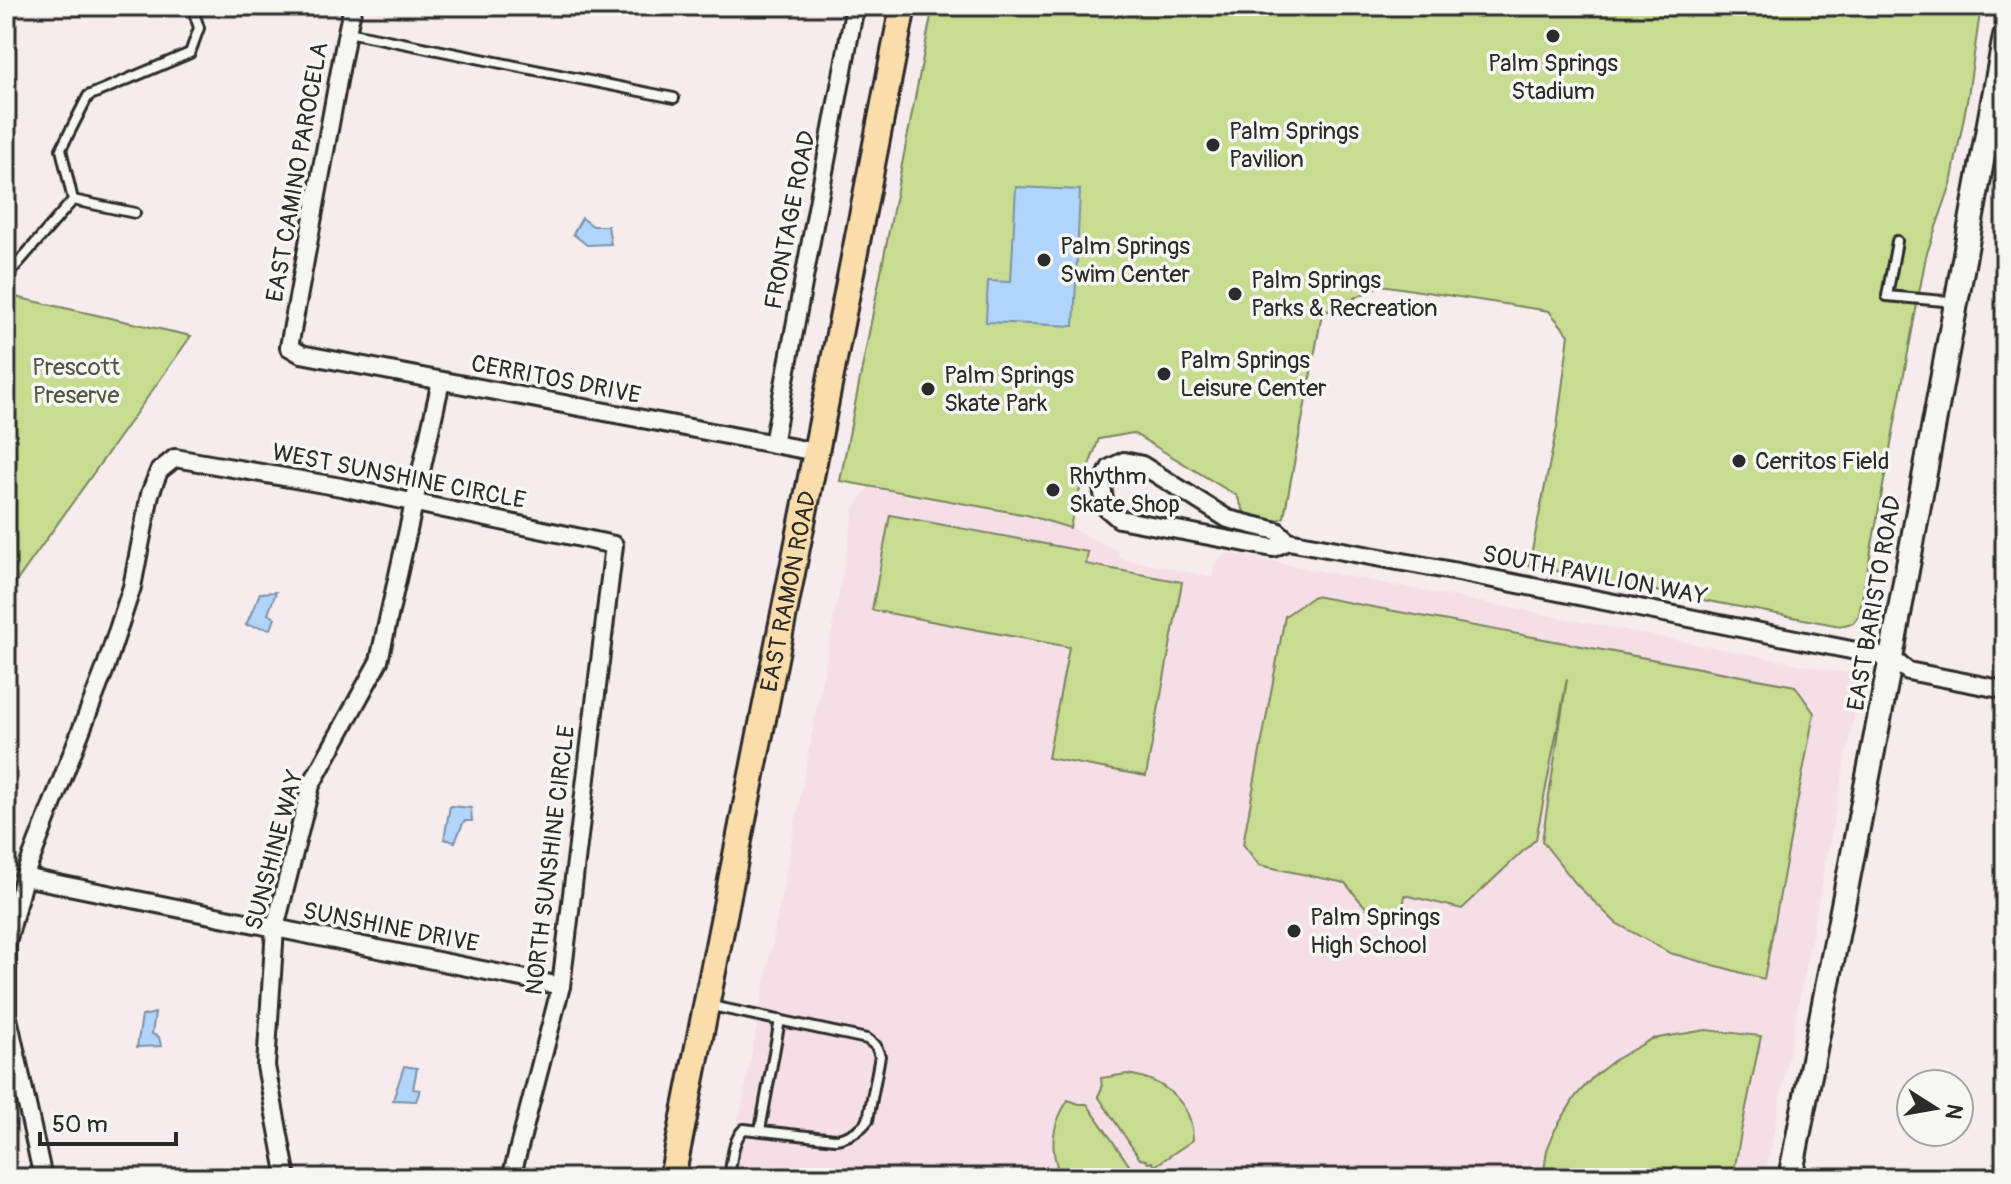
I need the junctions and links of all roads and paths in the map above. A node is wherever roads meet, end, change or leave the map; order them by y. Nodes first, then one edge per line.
1 (192, 6) edge
2 (353, 6) edge
3 (855, 6) edge
4 (903, 6) edge
5 (347, 32) junction
6 (2005, 36) edge
7 (2000, 90) edge
8 (674, 98) dead end
9 (73, 200) junction
10 (135, 213) dead end
11 (1897, 241) dead end
12 (6, 277) edge
13 (1956, 303) junction
14 (289, 347) joint
15 (441, 381) junction
16 (773, 444) junction
17 (816, 452) junction
18 (414, 504) junction
19 (1288, 541) junction
20 (614, 545) joint
21 (1891, 658) junction
22 (2005, 690) edge
23 (24, 877) junction
24 (275, 928) junction
25 (561, 986) junction
26 (705, 1005) junction
27 (780, 1020) junction
28 (760, 1130) junction
29 (43, 1178) edge
30 (287, 1178) edge
31 (511, 1178) edge
32 (672, 1178) edge
33 (729, 1178) edge
34 (1790, 1178) edge

1 - 9 lane
2 - 5 street, EAST CAMINO PAROCELA
3 - 16 street, FRONTAGE ROAD
4 - 17 main road, EAST RAMON ROAD
5 - 8 lane
5 - 14 street, EAST CAMINO PAROCELA
6 - 7 street, EAST BARISTO ROAD
7 - 13 street, EAST BARISTO ROAD
9 - 10 lane
9 - 12 lane
11 - 13 lane
13 - 21 street, EAST BARISTO ROAD
14 - 15 street, CERRITOS DRIVE
15 - 16 street, CERRITOS DRIVE
15 - 18 street
16 - 17 street, CERRITOS DRIVE
17 - 26 main road, EAST RAMON ROAD
18 - 20 street, WEST SUNSHINE CIRCLE
18 - 23 street, WEST SUNSHINE CIRCLE
18 - 24 street, SUNSHINE WAY
19 - 19 street, SOUTH PAVILION WAY
19 - 21 street, SOUTH PAVILION WAY
20 - 25 street, NORTH SUNSHINE CIRCLE
21 - 22 street, SOUTH PAVILION WAY
21 - 34 street, EAST BARISTO ROAD
23 - 24 street, SUNSHINE DRIVE
23 - 29 street
24 - 25 street, SUNSHINE DRIVE
24 - 30 street, SUNSHINE WAY
25 - 31 street, NORTH SUNSHINE CIRCLE
26 - 27 lane
26 - 32 main road, EAST RAMON ROAD
27 - 28 lane
27 - 28 lane
28 - 33 lane

